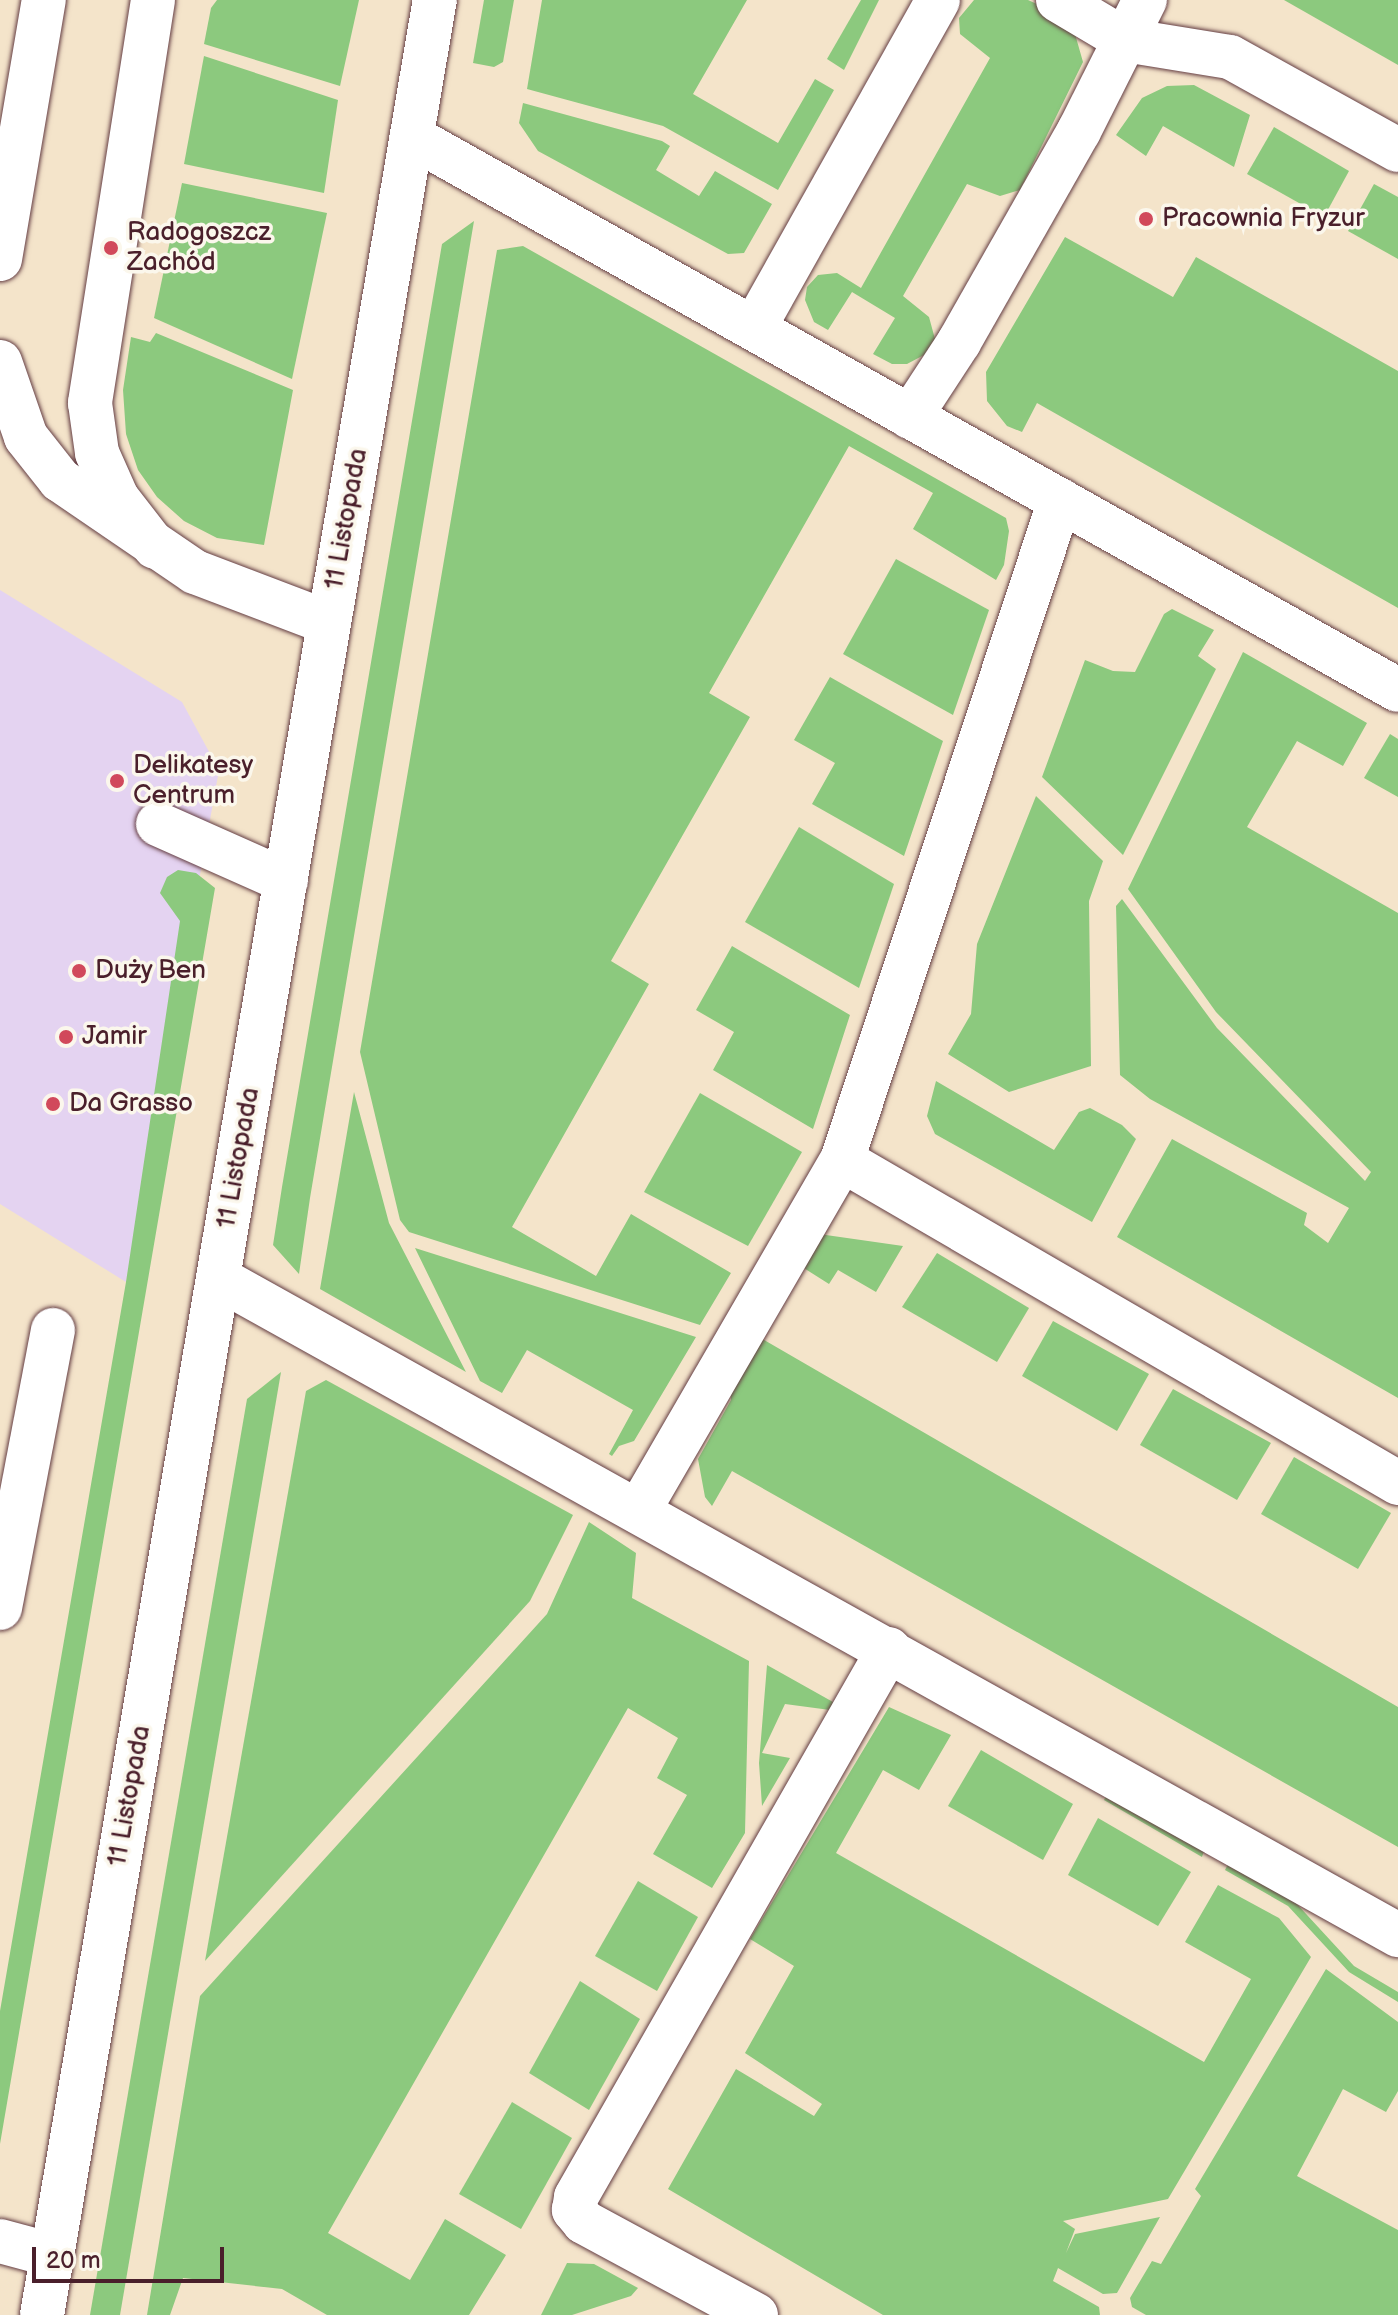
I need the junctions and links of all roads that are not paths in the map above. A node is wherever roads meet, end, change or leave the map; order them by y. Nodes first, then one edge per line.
1 (44, 0) edge
2 (153, 0) edge
3 (435, 0) edge
4 (938, 0) edge
5 (1058, 0) edge
6 (1145, 0) edge
7 (1125, 40) junction
8 (412, 137) junction
9 (1398, 150) edge
10 (0, 259) edge
11 (754, 328) junction
12 (0, 362) edge
13 (910, 417) junction
14 (1060, 500) junction
15 (155, 547) junction
16 (329, 623) junction
17 (1398, 690) edge
18 (158, 824) dead end
19 (286, 881) junction
20 (842, 1160) junction
21 (218, 1278) junction
22 (53, 1330) dead end
23 (1398, 1483) edge
24 (639, 1510) junction
25 (0, 1608) edge
26 (889, 1649) junction
27 (1398, 1935) edge
28 (0, 2241) edge
29 (52, 2255) junction
30 (42, 2315) edge
31 (756, 2315) edge

1 - 10 street
2 - 15 street
3 - 8 street, 11 Listopada
4 - 11 street
5 - 7 street
6 - 7 street
7 - 9 street
7 - 13 street
8 - 11 street
8 - 16 street, 11 Listopada
11 - 13 street
12 - 15 street
13 - 14 street
14 - 17 street
14 - 20 street
15 - 16 street
16 - 19 street, 11 Listopada
18 - 19 street
19 - 21 street, 11 Listopada
20 - 23 street
20 - 24 street
21 - 24 street
21 - 29 street, 11 Listopada
22 - 25 street
24 - 26 street
26 - 27 street
26 - 31 street
28 - 29 street
29 - 30 street, 11 Listopada

